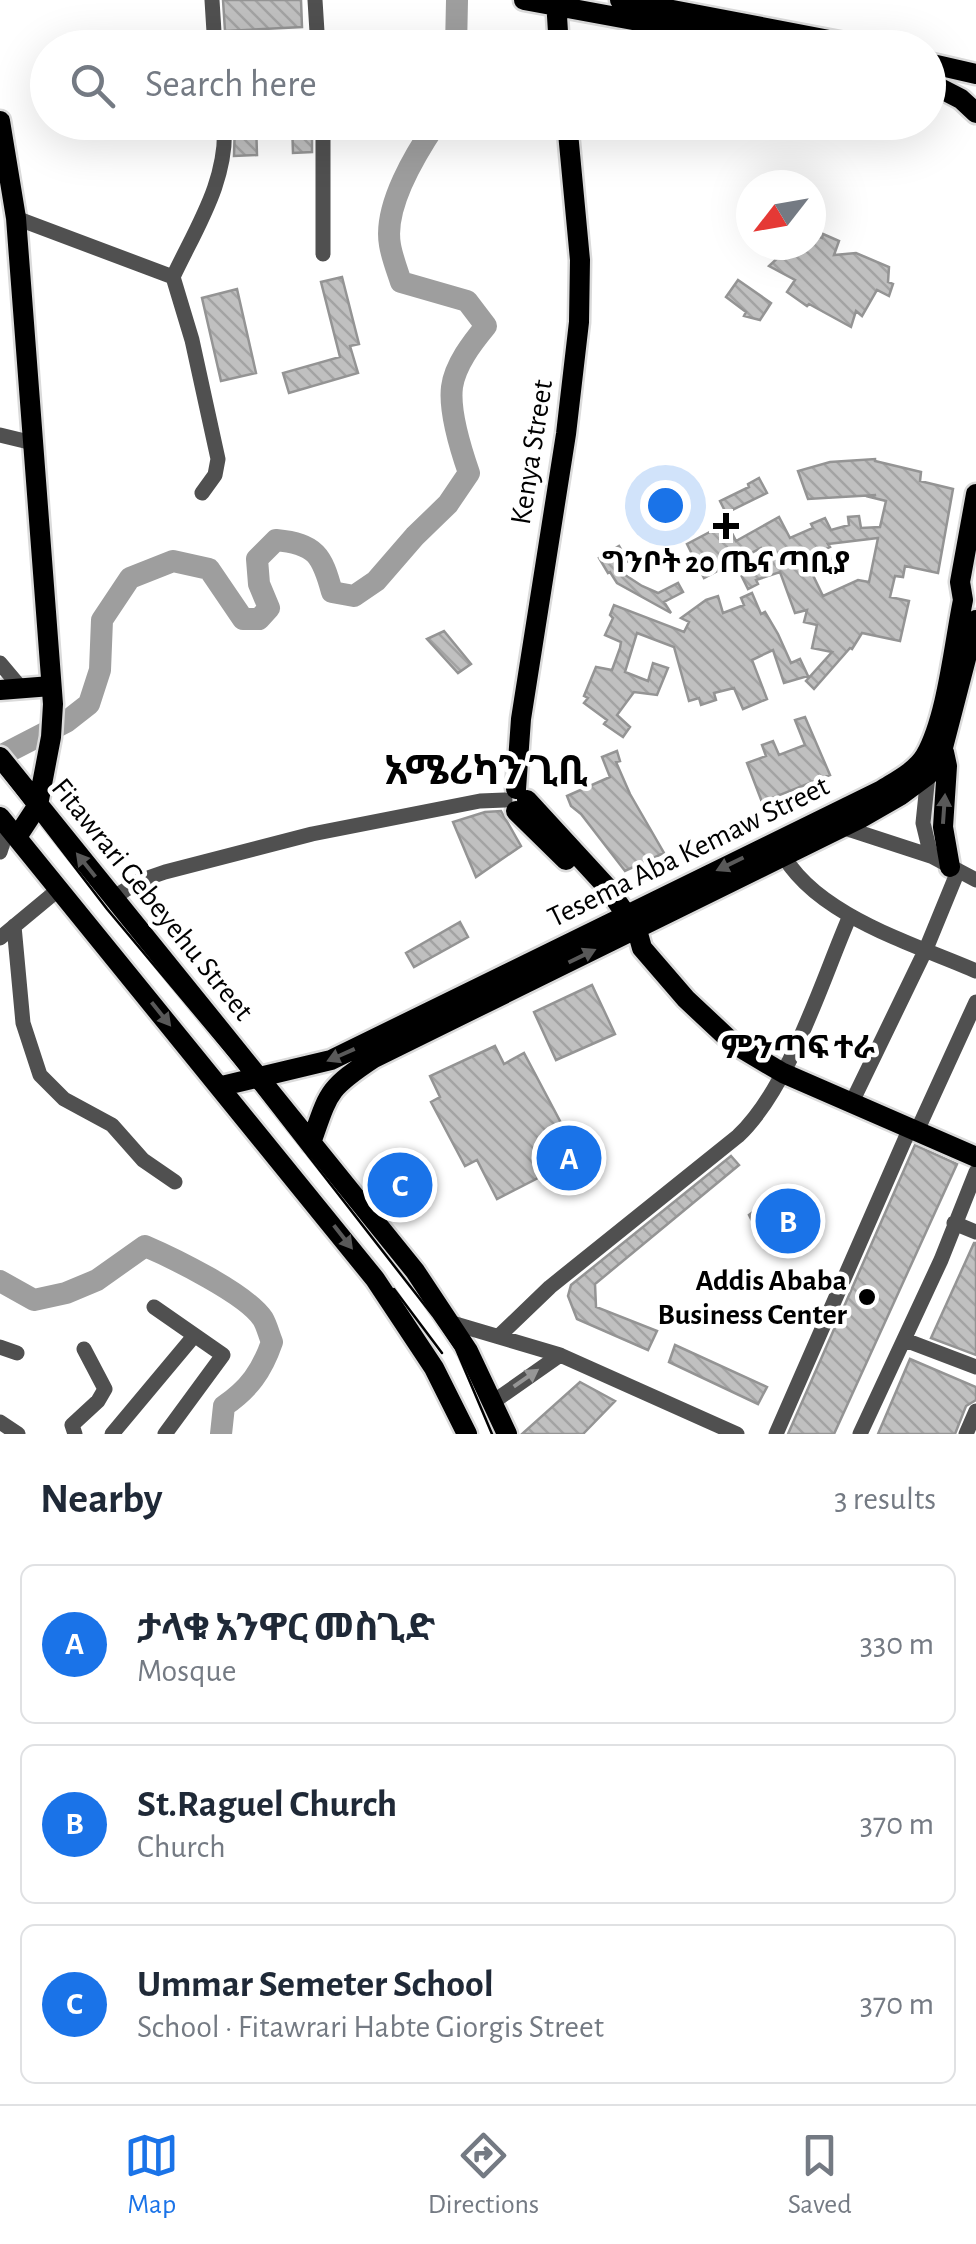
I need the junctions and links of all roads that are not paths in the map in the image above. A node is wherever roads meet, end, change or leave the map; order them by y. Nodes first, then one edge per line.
1 (212, 0) edge
2 (316, 0) edge
3 (524, 0) edge
4 (620, 0) edge
5 (556, 3) edge
6 (214, 30) edge
7 (317, 30) edge
8 (557, 30) edge
9 (693, 30) edge
10 (756, 30) edge
11 (946, 67) edge
12 (976, 74) edge
13 (946, 91) edge
14 (976, 113) edge
15 (0, 122) edge
16 (226, 140) edge
17 (323, 140) edge
18 (569, 140) edge
19 (16, 218) junction
20 (324, 254) dead end
21 (173, 277) junction
22 (0, 435) edge
23 (33, 443) junction
24 (202, 493) dead end
25 (976, 494) edge
26 (969, 604) edge
27 (976, 620) edge
28 (0, 663) edge
29 (10, 689) edge
30 (52, 695) junction
31 (932, 761) junction
32 (5, 763) edge
33 (516, 800) junction
34 (38, 805) junction
35 (8, 827) edge
36 (842, 828) junction
37 (780, 849) junction
38 (0, 852) edge
39 (931, 856) junction
40 (954, 869) junction
41 (976, 880) edge
42 (58, 889) junction
43 (113, 898) junction
44 (849, 918) junction
45 (14, 926) junction
46 (630, 929) junction
47 (0, 938) edge
48 (926, 949) junction
49 (976, 971) edge
50 (976, 1002) edge
51 (212, 1020) junction
52 (187, 1045) junction
53 (783, 1073) junction
54 (260, 1079) junction
55 (222, 1086) junction
56 (852, 1102) junction
57 (914, 1129) junction
58 (311, 1143) junction
59 (976, 1157) edge
60 (976, 1172) edge
61 (175, 1182) dead end
62 (954, 1222) junction
63 (976, 1232) edge
64 (154, 1307) dead end
65 (452, 1323) junction
66 (194, 1336) junction
67 (498, 1336) junction
68 (905, 1340) junction
69 (0, 1346) edge
70 (84, 1349) dead end
71 (17, 1354) dead end
72 (560, 1355) junction
73 (976, 1366) edge
74 (493, 1402) junction
75 (976, 1410) edge
76 (0, 1422) edge
77 (696, 1426) edge
78 (118, 1428) edge
79 (18, 1434) edge
80 (75, 1434) edge
81 (136, 1434) edge
82 (165, 1434) edge
83 (467, 1434) edge
84 (506, 1434) edge
85 (737, 1434) edge
86 (776, 1434) edge
87 (860, 1434) edge
88 (966, 1434) edge

1 - 6 street
2 - 7 street
3 - 5 main road
4 - 10 main road
5 - 8 main road
5 - 9 main road
11 - 12 main road
13 - 14 main road
15 - 19 main road
16 - 21 street
17 - 20 street
18 - 33 main road, Kenya Street
19 - 21 street
19 - 23 main road
21 - 24 street
22 - 23 street
23 - 30 main road
25 - 26 main road
26 - 31 main road
27 - 31 main road
28 - 29 street
29 - 30 main road
30 - 34 main road
31 - 36 main road, Tesema Aba Kemaw Street
31 - 37 main road, Tesema Aba Kemaw Street
31 - 39 street
40 -> 31 main road
32 - 34 main road, Fitawrari Gebeyehu Street
33 - 43 street
33 - 46 main road
34 - 35 main road
43 -> 34 main road, Fitawrari Gebeyehu Street
35 - 38 street
35 - 42 main road
36 - 37 main road, Tesema Aba Kemaw Street
36 - 39 street
37 - 44 street
37 - 46 main road, Tesema Aba Kemaw Street
39 - 40 street
40 - 41 street
40 - 48 street
42 - 45 street
42 -> 52 main road
43 - 51 main road, Fitawrari Gebeyehu Street
44 - 48 street
44 - 53 street
45 - 47 street
45 - 61 street
46 - 53 main road
46 -> 54 main road, Tesema Aba Kemaw Street
58 -> 46 main road, Tesema Aba Kemaw Street
48 - 49 street
48 - 56 street
50 - 57 street
51 - 52 main road
51 - 54 main road, Fitawrari Gebeyehu Street
52 - 55 main road
53 - 56 main road
53 - 67 street
54 - 55 main road, Tesema Aba Kemaw Street
54 - 58 main road, Fitawrari Gebeyehu Street
55 -> 83 main road
56 - 57 main road
57 - 59 main road
57 - 86 street
58 - 65 main road, Fitawrari Gebeyehu Street
60 - 62 street
62 - 63 street
62 - 68 street
64 - 66 street
65 - 67 street
65 - 74 main road, Fitawrari Gebeyehu Street
66 - 78 street
66 - 82 street
67 - 72 street
68 - 73 street
68 - 87 street
69 - 71 street
70 - 80 street
74 -> 72 street
72 - 77 street
74 - 84 main road, Fitawrari Gebeyehu Street
75 - 88 street
76 - 79 street
77 - 85 street
78 - 81 street

